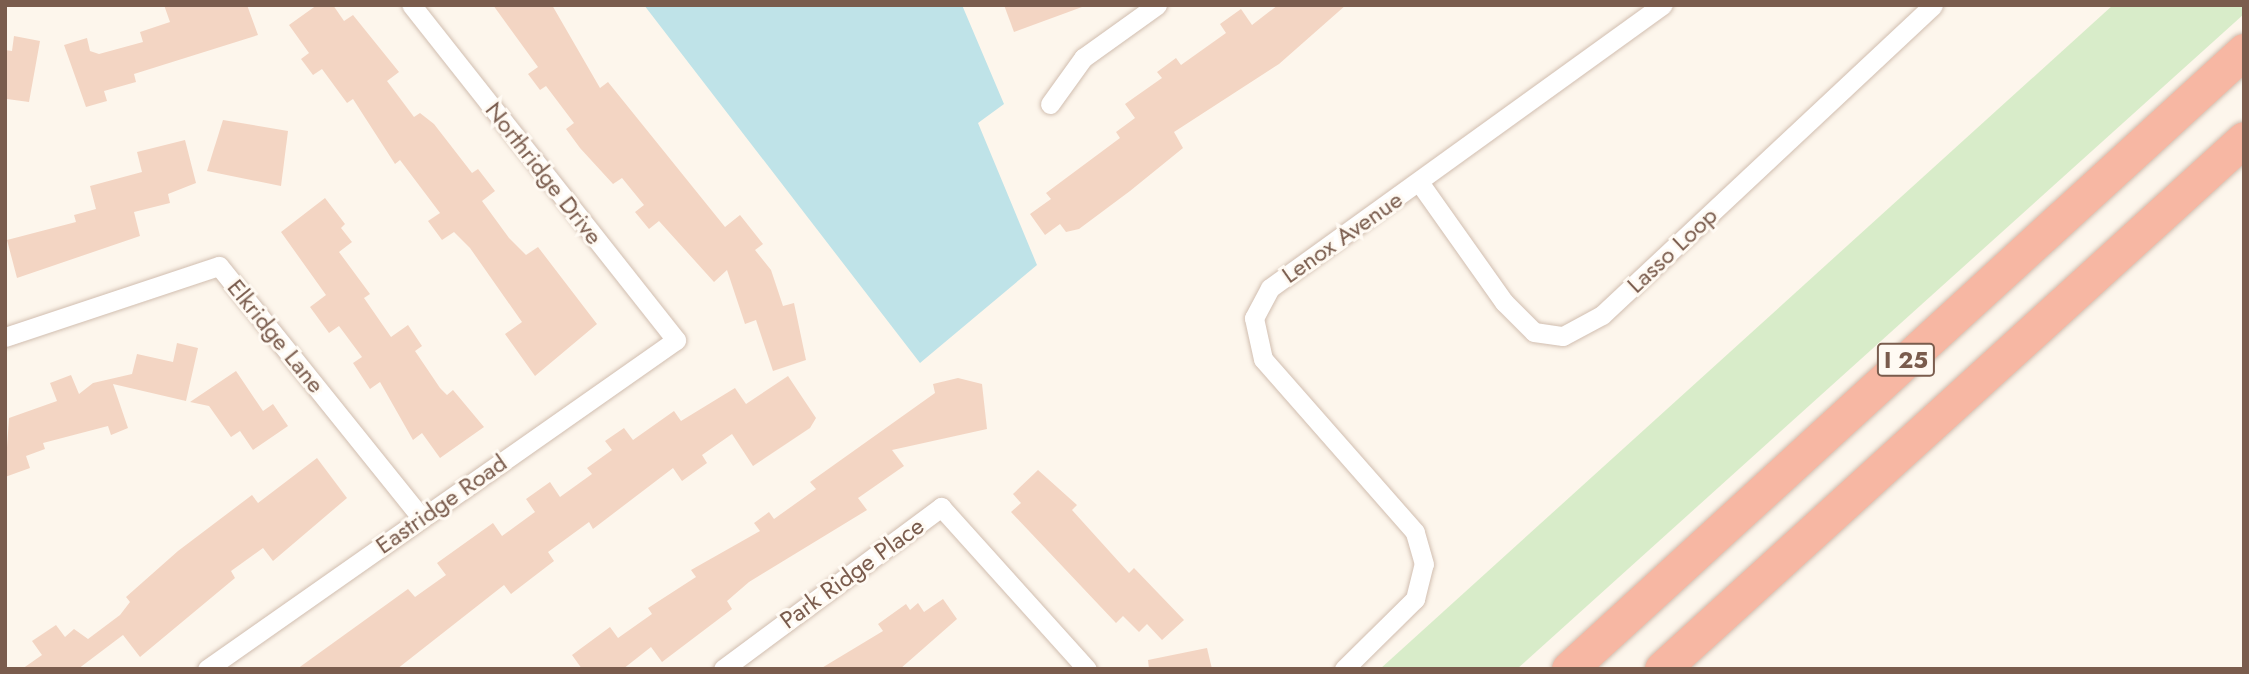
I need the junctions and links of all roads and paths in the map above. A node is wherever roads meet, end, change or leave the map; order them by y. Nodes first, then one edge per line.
1 (411, 5) edge
2 (1157, 5) edge
3 (1663, 5) edge
4 (1933, 5) edge
5 (1129, 14) edge
6 (2244, 51) edge
7 (1050, 104) dead end
8 (2244, 139) edge
9 (1419, 182) junction
10 (5, 337) edge
11 (676, 340) joint
12 (421, 517) junction
13 (206, 669) edge
14 (723, 669) edge
15 (1087, 669) edge
16 (1344, 669) edge
17 (1569, 669) edge
18 (1662, 669) edge

1 - 11 street, Northridge Drive
2 - 5 street
3 - 9 street, Lenox Avenue
4 - 9 street, Lasso Loop
5 - 7 street
6 - 17 highway, I 25
8 - 18 highway, I 25
9 - 16 street, Lenox Avenue
10 - 12 street, Elkridge Lane
11 - 12 street, Eastridge Road
12 - 13 street, Eastridge Road
14 - 15 street, Park Ridge Place

